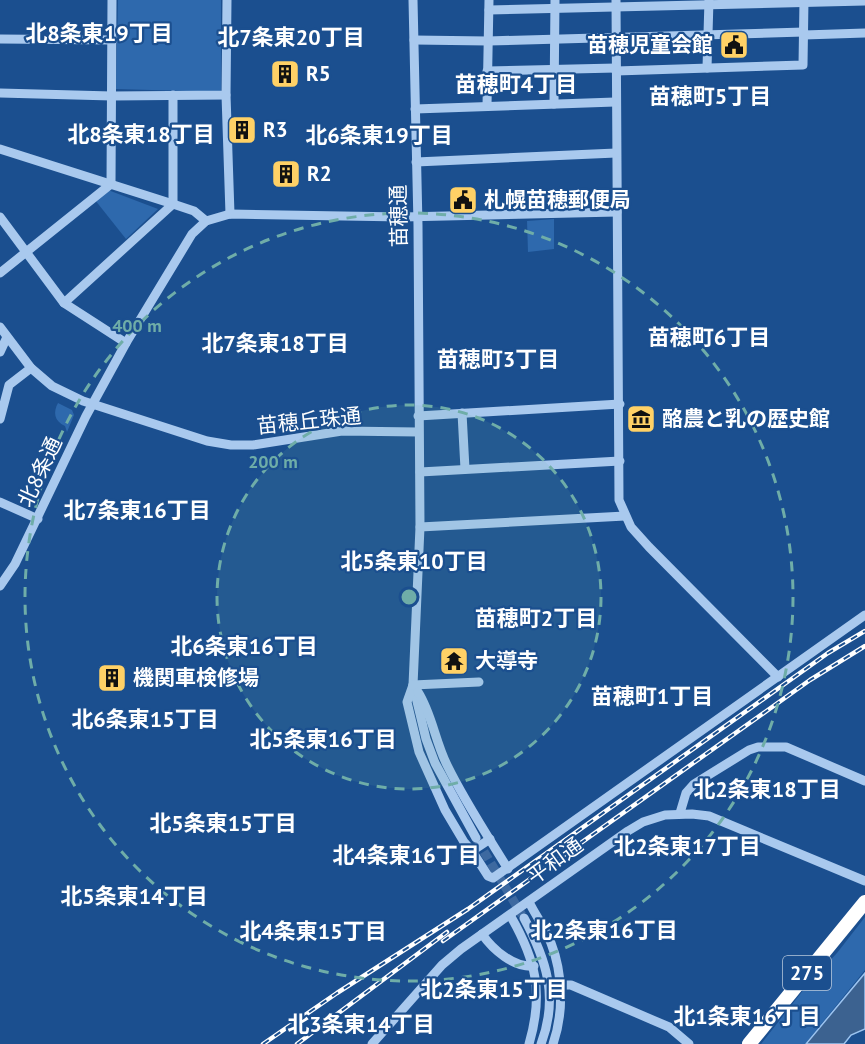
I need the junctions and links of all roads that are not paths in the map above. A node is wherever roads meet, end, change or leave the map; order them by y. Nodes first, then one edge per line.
1 (112, 0) edge
2 (227, 0) edge
3 (413, 0) edge
4 (804, 1) edge
5 (865, 1) edge
6 (709, 2) edge
7 (616, 3) edge
8 (555, 4) edge
9 (489, 5) edge
10 (804, 33) junction
11 (865, 33) edge
12 (709, 34) junction
13 (615, 36) junction
14 (0, 39) edge
15 (555, 39) junction
16 (113, 40) junction
17 (414, 40) junction
18 (488, 40) junction
19 (707, 68) junction
20 (616, 69) junction
21 (554, 70) junction
22 (487, 71) junction
23 (0, 93) edge
24 (173, 95) junction
25 (226, 95) junction
26 (112, 96) junction
27 (615, 102) junction
28 (554, 104) junction
29 (487, 106) junction
30 (415, 109) junction
31 (0, 149) edge
32 (616, 153) junction
33 (416, 162) junction
34 (111, 184) junction
35 (172, 204) junction
36 (617, 212) junction
37 (230, 214) junction
38 (0, 217) edge
39 (416, 217) junction
40 (206, 220) junction
41 (26, 252) junction
42 (0, 273) edge
43 (64, 303) junction
44 (0, 327) edge
45 (7, 337) junction
46 (126, 343) junction
47 (0, 352) edge
48 (31, 368) junction
49 (94, 404) junction
50 (620, 404) junction
51 (462, 413) junction
52 (418, 416) junction
53 (0, 419) edge
54 (418, 432) junction
55 (620, 461) junction
56 (465, 470) junction
57 (420, 472) junction
58 (0, 502) edge
59 (625, 516) junction
60 (38, 519) junction
61 (420, 527) junction
62 (0, 586) edge
63 (865, 615) edge
64 (778, 676) junction
65 (479, 682) dead end
66 (413, 685) junction
67 (865, 781) edge
68 (680, 813) junction
69 (476, 837) tunnel mouth
70 (490, 839) junction
71 (472, 850) junction
72 (507, 869) junction
73 (865, 881) edge
74 (529, 902) junction
75 (865, 902) edge
76 (510, 915) junction
77 (524, 918) tunnel mouth
78 (482, 934) junction
79 (534, 966) junction
80 (560, 985) junction
81 (372, 1044) edge
82 (529, 1044) edge
83 (541, 1044) edge
84 (553, 1044) edge
85 (689, 1044) edge
86 (749, 1044) edge

1 - 16 street
2 - 25 street
3 - 17 street, 苗穂通
4 - 5 street
4 - 6 street
4 - 10 street
6 - 7 street
6 - 12 street
7 - 8 street
7 - 13 street
8 - 9 street
8 - 15 street
9 - 18 street
10 - 11 street
10 - 12 street
10 - 19 street
12 - 13 street
12 - 19 street
13 - 15 street
13 - 20 street
14 - 16 street
15 - 18 street
15 - 21 street
16 - 26 street
17 - 18 street
17 - 30 street, 苗穂通
18 - 22 street
19 - 20 street
20 - 21 street
20 - 27 street
21 - 22 street
21 - 28 street
22 - 29 street
23 - 26 street
24 - 25 street
24 - 26 street
24 - 35 street
25 - 37 street
26 - 34 street
27 - 28 street
27 - 32 street
28 - 29 street
29 - 30 street
30 - 33 street, 苗穂通
31 - 34 street
32 - 33 street
32 - 36 street
33 - 39 street, 苗穂通
34 - 35 street
34 - 41 street
35 - 40 street
35 - 43 street
36 - 39 street
36 - 50 street
37 - 39 street
37 - 40 street
38 - 41 street
39 - 52 street, 苗穂通
40 - 46 street, 北8条通
41 - 42 street
41 - 43 street
43 - 46 street
44 - 45 street, 苗穂丘珠通
45 - 47 street
45 - 48 street, 苗穂丘珠通
46 - 49 street, 北8条通
48 - 49 street, 苗穂丘珠通
48 - 53 street
49 - 54 street, 苗穂丘珠通
49 - 60 street, 北8条通
50 - 51 street
50 - 55 street
51 - 52 street
51 - 56 street
52 - 54 street, 苗穂通
54 - 57 street
55 - 56 street
55 - 59 street
56 - 57 street
57 - 61 street
58 - 60 street
59 - 61 street
59 - 64 street
60 - 62 street, 北8条通
61 - 66 street
63 - 64 street
64 - 72 street
65 - 66 street
66 - 69 street
66 - 70 street
66 - 71 street
67 - 68 street
68 - 73 street, 平和通
68 - 74 street, 平和通
70 - 71 street
70 - 72 street
71 - 72 street
74 - 76 street, 平和通
74 - 80 street
75 - 86 highway, 275
76 - 78 street, 平和通
76 - 79 street
77 - 83 street
78 - 79 street
78 - 81 street, 平和通
79 - 82 street
80 - 84 street
80 - 85 street

